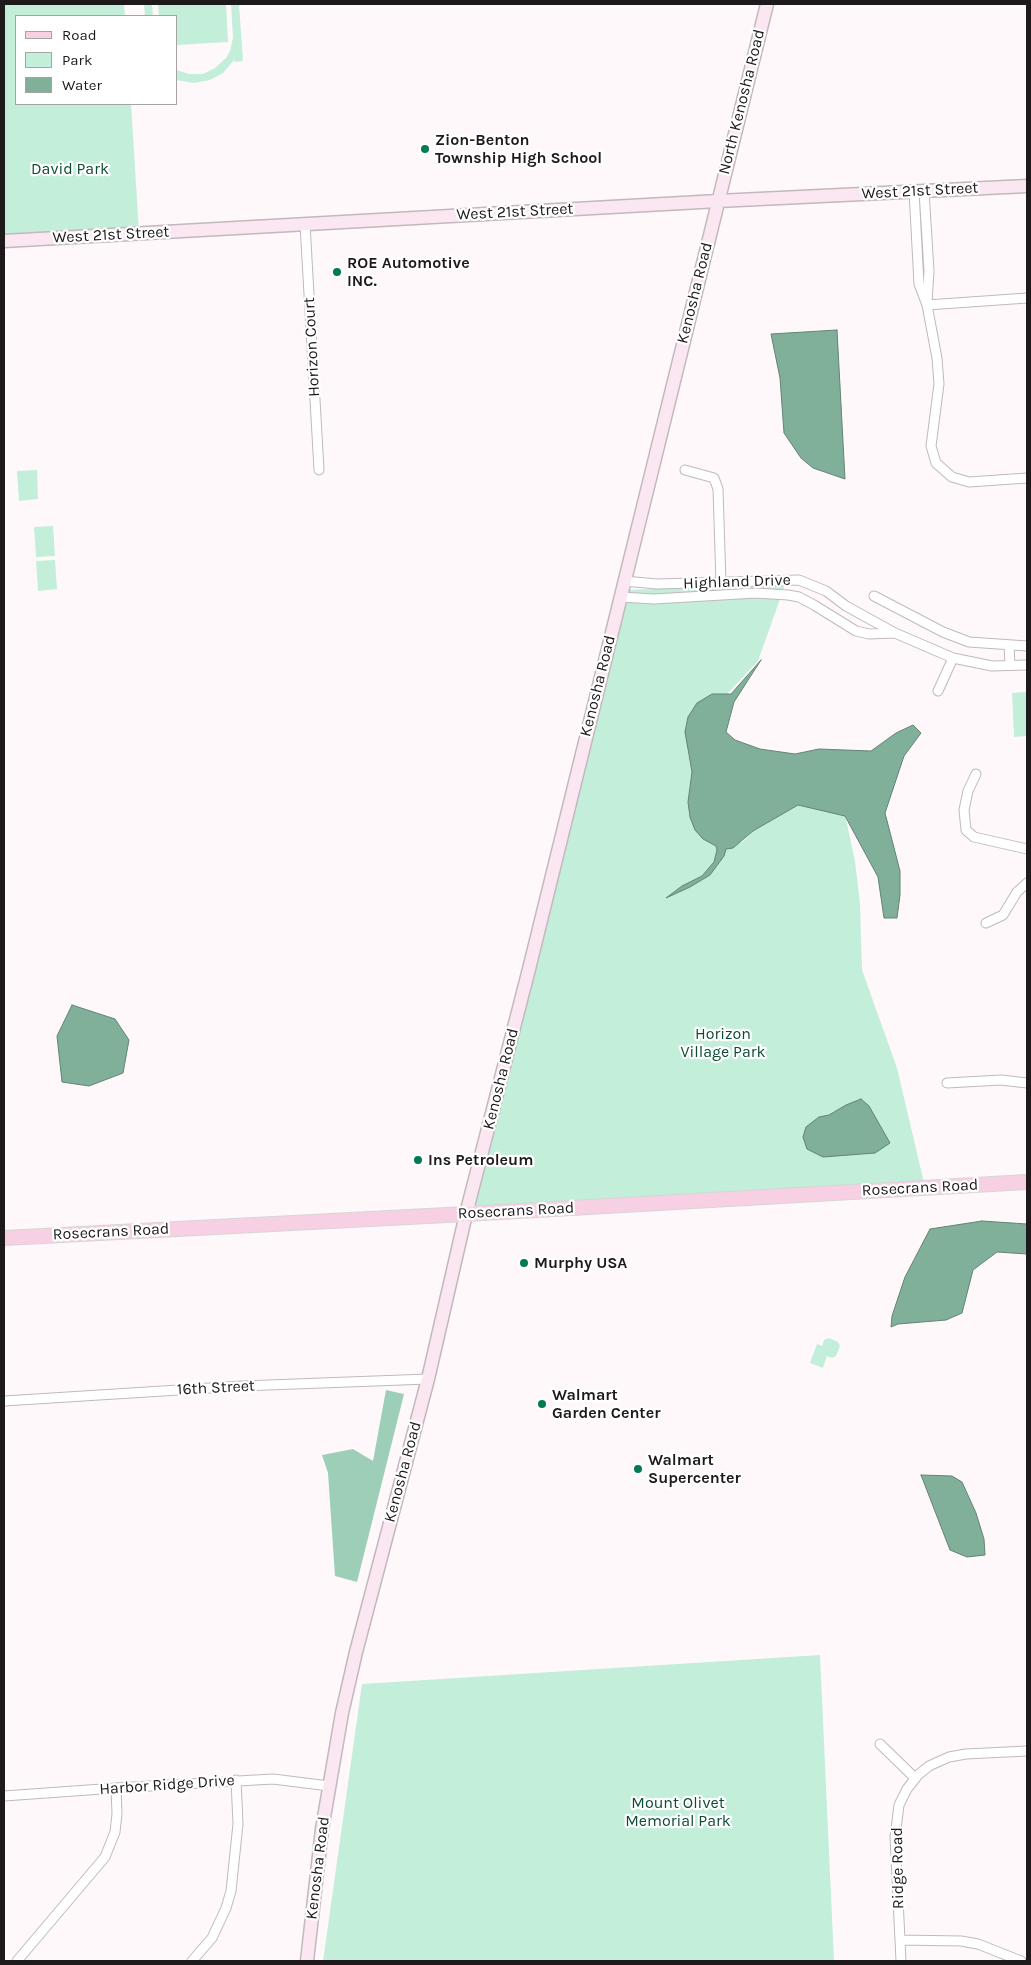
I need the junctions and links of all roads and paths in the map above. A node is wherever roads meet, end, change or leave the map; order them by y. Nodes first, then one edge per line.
1 (767, 4) edge
2 (1027, 186) edge
3 (919, 191) junction
4 (718, 201) junction
5 (305, 224) junction
6 (4, 241) edge
7 (1027, 298) edge
8 (927, 305) junction
9 (319, 470) dead end
10 (685, 470) dead end
11 (1027, 478) edge
12 (624, 581) junction
13 (720, 583) junction
14 (874, 596) dead end
15 (620, 597) junction
16 (895, 633) junction
17 (1009, 645) junction
18 (1027, 646) edge
19 (953, 658) junction
20 (1027, 665) edge
21 (1010, 666) junction
22 (938, 691) dead end
23 (976, 774) dead end
24 (1027, 849) edge
25 (1027, 883) edge
26 (986, 923) dead end
27 (1027, 1083) edge
28 (947, 1084) dead end
29 (1027, 1182) edge
30 (466, 1214) junction
31 (4, 1238) edge
32 (428, 1379) junction
33 (4, 1401) edge
34 (880, 1744) dead end
35 (1027, 1751) edge
36 (915, 1778) junction
37 (236, 1780) junction
38 (329, 1786) junction
39 (116, 1788) junction
40 (4, 1796) edge
41 (900, 1940) junction
42 (17, 1961) edge
43 (192, 1961) edge
44 (307, 1961) edge
45 (901, 1961) edge
46 (1022, 1961) edge

1 - 4 street, North Kenosha Road
2 - 3 street, West 21st Street
3 - 4 street, West 21st Street
3 - 8 street
4 - 5 street, West 21st Street
4 - 12 street, Kenosha Road
5 - 6 street, West 21st Street
5 - 9 street, Horizon Court
7 - 8 street
8 - 11 street
10 - 13 street
12 - 13 street, Highland Drive
12 - 15 street, Kenosha Road
13 - 16 street, Highland Drive
14 - 17 street
15 - 16 street, Highland Drive
15 - 30 street, Kenosha Road
16 - 19 street, Highland Drive
17 - 18 street
17 - 21 street
19 - 21 street, Highland Drive
19 - 22 street
20 - 21 street, Highland Drive
23 - 24 street
25 - 26 street
27 - 28 street
29 - 30 main road, Rosecrans Road
30 - 31 main road, Rosecrans Road
30 - 32 street, Kenosha Road
32 - 33 street, 16th Street
32 - 38 street, Kenosha Road
34 - 36 street
35 - 36 street, Ridge Road
36 - 41 street, Ridge Road
37 - 38 street, Harbor Ridge Drive
37 - 39 street, Harbor Ridge Drive
37 - 43 street
38 - 44 street, Kenosha Road
39 - 40 street, Harbor Ridge Drive
39 - 42 street
41 - 45 street, Ridge Road
41 - 46 street

